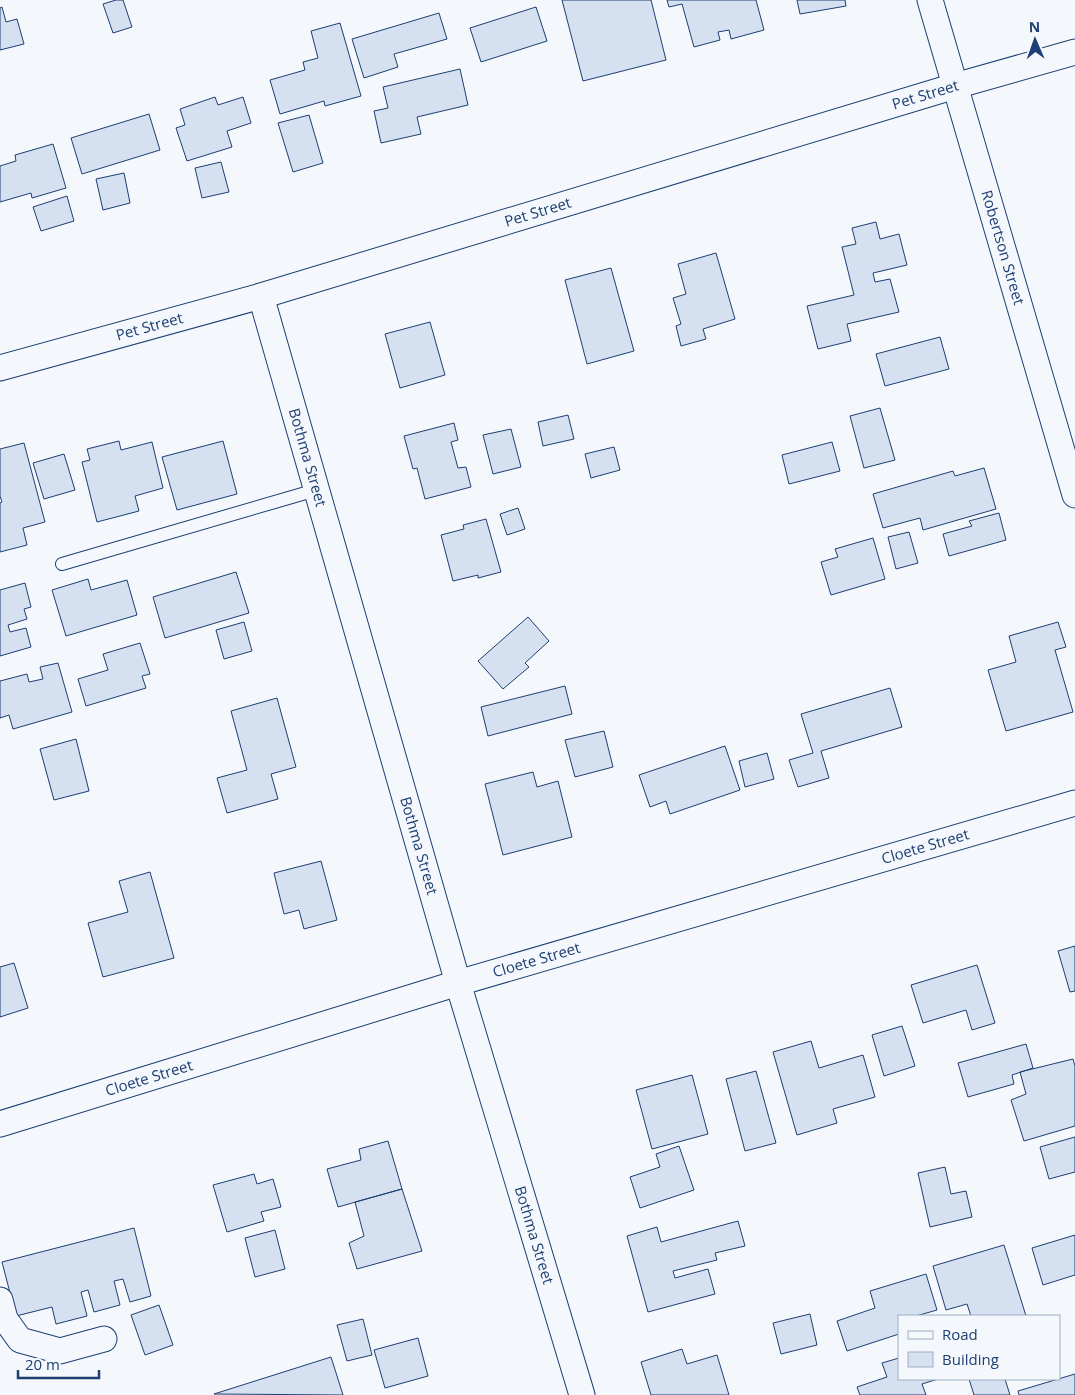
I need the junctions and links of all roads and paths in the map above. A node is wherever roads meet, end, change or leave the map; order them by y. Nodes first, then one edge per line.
1 (930, 0) edge
2 (1075, 52) edge
3 (955, 86) junction
4 (261, 296) junction
5 (0, 368) edge
6 (316, 490) junction
7 (1075, 495) edge
8 (62, 564) dead end
9 (1075, 803) edge
10 (458, 983) junction
11 (0, 1124) edge
12 (0, 1300) edge
13 (104, 1339) dead end
14 (582, 1395) edge

1 - 3 street, Robertson Street
2 - 3 street, Pet Street
3 - 4 street, Pet Street
3 - 7 street, Robertson Street
4 - 5 street, Pet Street
4 - 6 street, Bothma Street
6 - 8 lane
6 - 10 street, Bothma Street
9 - 10 street, Cloete Street
10 - 11 street, Cloete Street
10 - 14 street, Bothma Street
12 - 13 street

